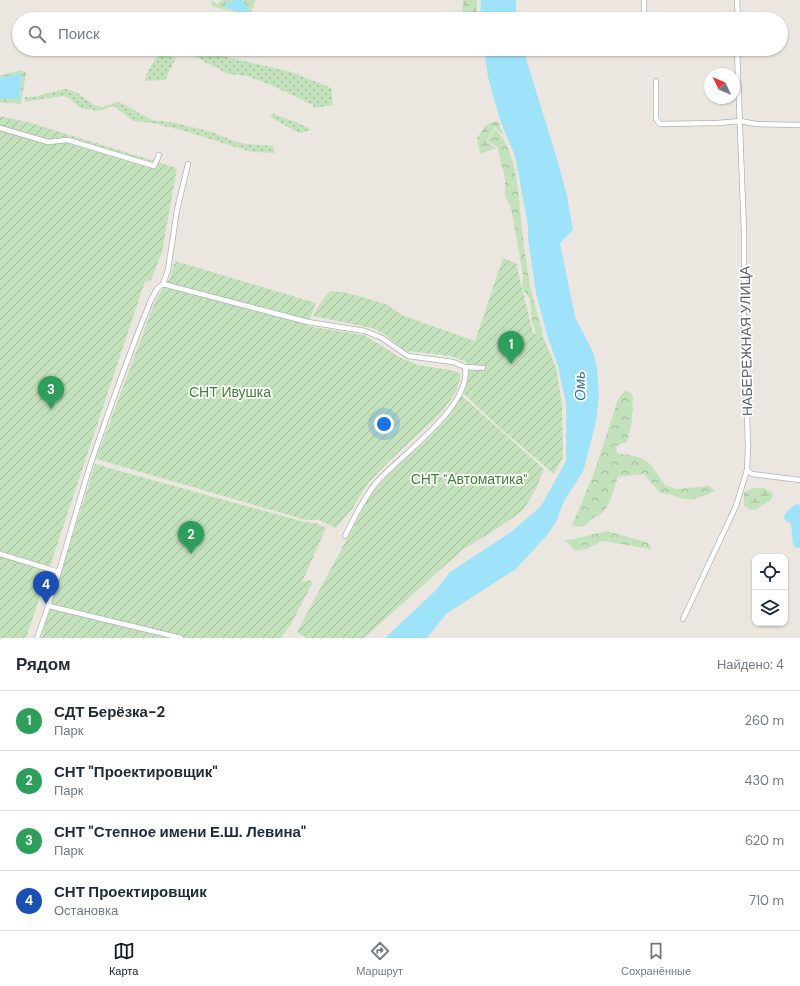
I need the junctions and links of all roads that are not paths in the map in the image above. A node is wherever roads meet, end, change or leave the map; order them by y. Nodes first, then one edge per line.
1 (644, 0) edge
2 (737, 0) edge
3 (644, 12) edge
4 (738, 12) edge
5 (737, 56) edge
6 (656, 81) dead end
7 (740, 121) junction
8 (800, 125) edge
9 (0, 128) edge
10 (159, 155) dead end
11 (188, 164) dead end
12 (163, 284) junction
13 (465, 367) junction
14 (483, 368) dead end
15 (747, 470) junction
16 (800, 480) edge
17 (345, 536) dead end
18 (0, 554) edge
19 (59, 572) junction
20 (49, 606) junction
21 (683, 619) dead end
22 (37, 638) edge
23 (181, 638) edge

1 - 3 street
2 - 4 street
5 - 7 street, НАБЕРЕЖНАЯ УЛИЦА
6 - 7 street
7 - 8 street
7 - 15 street, НАБЕРЕЖНАЯ УЛИЦА
9 - 10 street
11 - 12 street
12 - 13 street
12 - 19 street
13 - 14 street
13 - 17 street
15 - 16 street
15 - 21 street, НАБЕРЕЖНАЯ УЛИЦА
18 - 19 street
19 - 20 street
20 - 22 street
20 - 23 street

